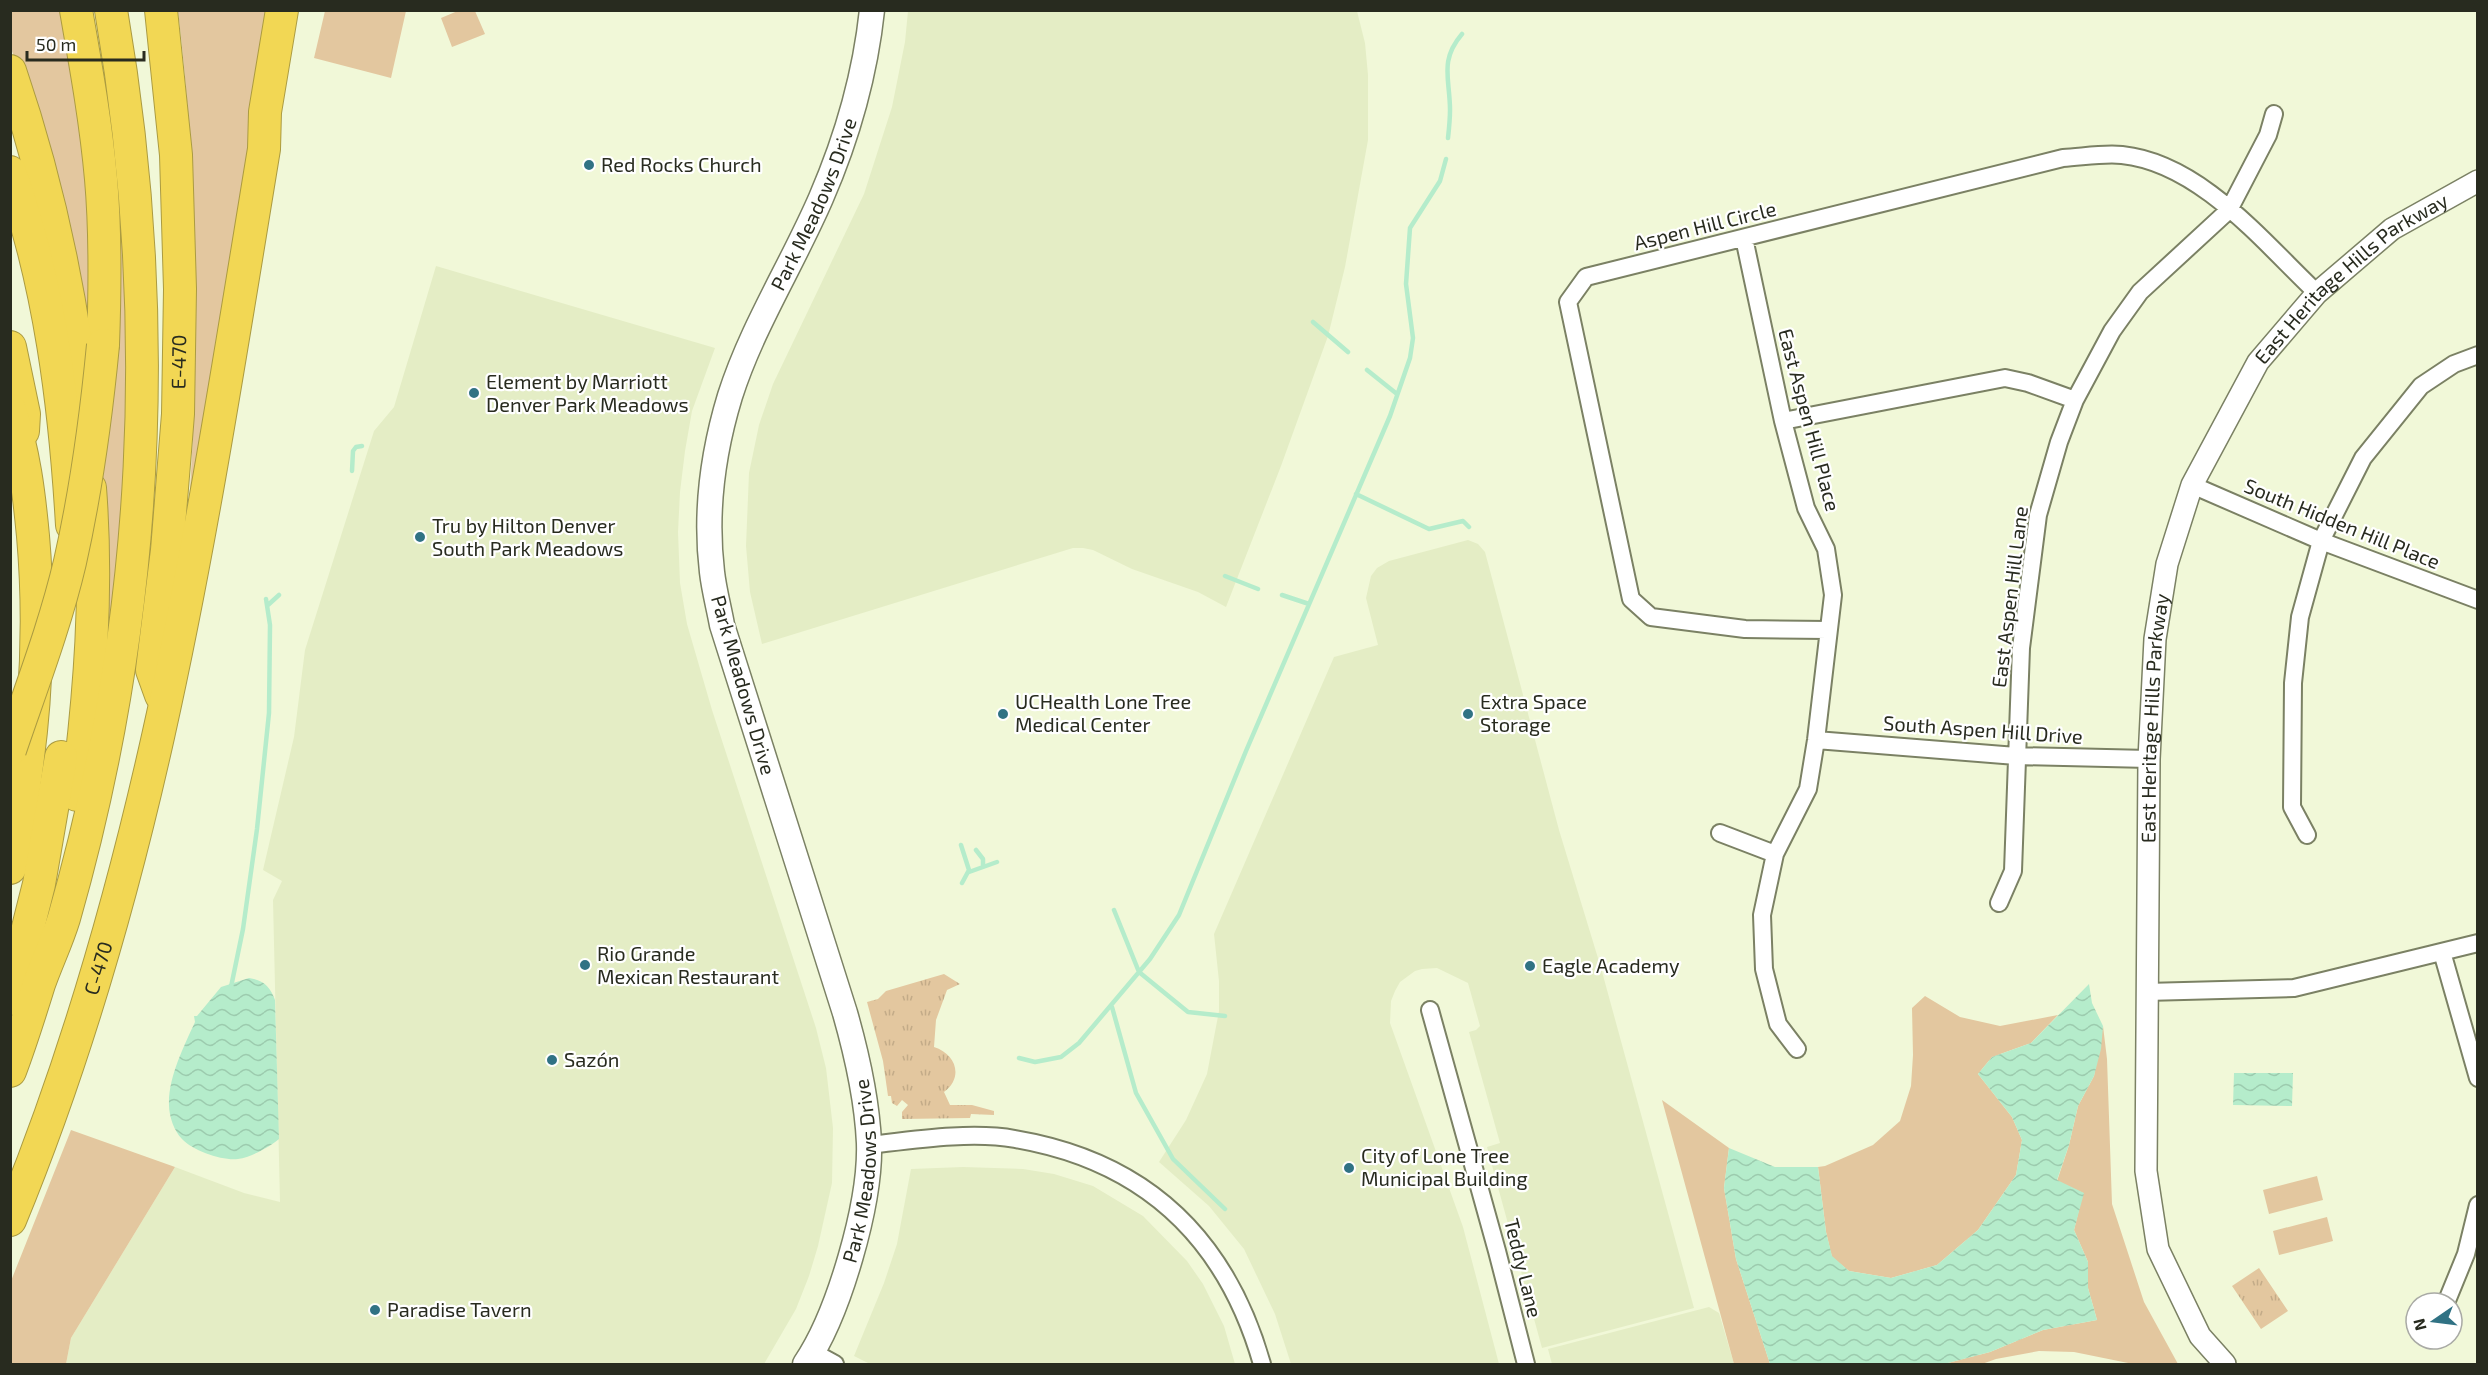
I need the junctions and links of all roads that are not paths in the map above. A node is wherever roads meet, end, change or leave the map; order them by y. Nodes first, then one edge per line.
1 (76, 10) edge
2 (111, 10) edge
3 (161, 10) edge
4 (282, 10) edge
5 (303, 10) edge
6 (872, 10) edge
7 (10, 71) edge
8 (2274, 114) dead end
9 (264, 149) junction
10 (10, 172) edge
11 (2478, 181) edge
12 (2229, 210) junction
13 (1744, 238) junction
14 (2318, 293) junction
15 (10, 347) edge
16 (2478, 355) edge
17 (2075, 400) junction
18 (10, 410) edge
19 (1783, 421) junction
20 (22, 447) junction
21 (2192, 485) junction
22 (2321, 541) junction
23 (2478, 600) edge
24 (1828, 630) junction
25 (165, 710) junction
26 (1816, 740) junction
27 (10, 750) edge
28 (2016, 756) junction
29 (2149, 759) junction
30 (1720, 832) dead end
31 (2307, 836) dead end
32 (1775, 854) junction
33 (10, 868) edge
34 (1999, 903) dead end
35 (2478, 943) edge
36 (2442, 952) junction
37 (40, 981) junction
38 (2146, 992) junction
39 (10, 999) edge
40 (1430, 1010) dead end
41 (1797, 1049) dead end
42 (10, 1071) edge
43 (2478, 1078) edge
44 (869, 1145) junction
45 (2478, 1205) edge
46 (10, 1220) edge
47 (2451, 1291) edge
48 (809, 1358) edge
49 (835, 1365) edge
50 (1262, 1365) edge
51 (1526, 1365) edge
52 (2225, 1365) edge

1 - 27 highway, bridge
2 - 37 highway
3 - 25 highway, E-470
4 - 9 highway
5 - 9 highway
6 - 44 main road, Park Meadows Drive
7 - 37 highway
8 - 12 street, East Aspen Hill Lane
9 - 25 highway, C-470
10 - 39 highway
11 - 14 street, East Heritage Hills Parkway
12 - 13 street, Aspen Hill Circle
12 - 14 street, Aspen Hill Circle
12 - 17 street, East Aspen Hill Lane
13 - 19 street, East Aspen Hill Place
13 - 24 street, Aspen Hill Circle
14 - 21 street, East Heritage Hills Parkway
15 - 20 highway
16 - 22 street
17 - 19 street
17 - 28 street, East Aspen Hill Lane
18 - 20 highway
19 - 24 street, East Aspen Hill Place
20 - 33 highway
21 - 22 street, South Hidden Hill Place
21 - 29 street, East Heritage Hills Parkway
22 - 23 street, South Hidden Hill Place
22 - 31 street
24 - 26 street, East Aspen Hill Place
25 - 46 highway, C-470
26 - 28 street, South Aspen Hill Drive
26 - 32 street, East Aspen Hill Place
28 - 29 street, South Aspen Hill Drive
28 - 34 street, East Aspen Hill Lane
29 - 38 street, East Heritage Hills Parkway
30 - 32 street
32 - 41 street, East Aspen Hill Place
35 - 36 street
36 - 38 street
36 - 43 street
37 - 42 highway
38 - 52 street, East Heritage Hills Parkway
40 - 51 street, Teddy Lane
44 - 48 main road, Park Meadows Drive
44 - 50 street
45 - 47 street
48 - 49 street

